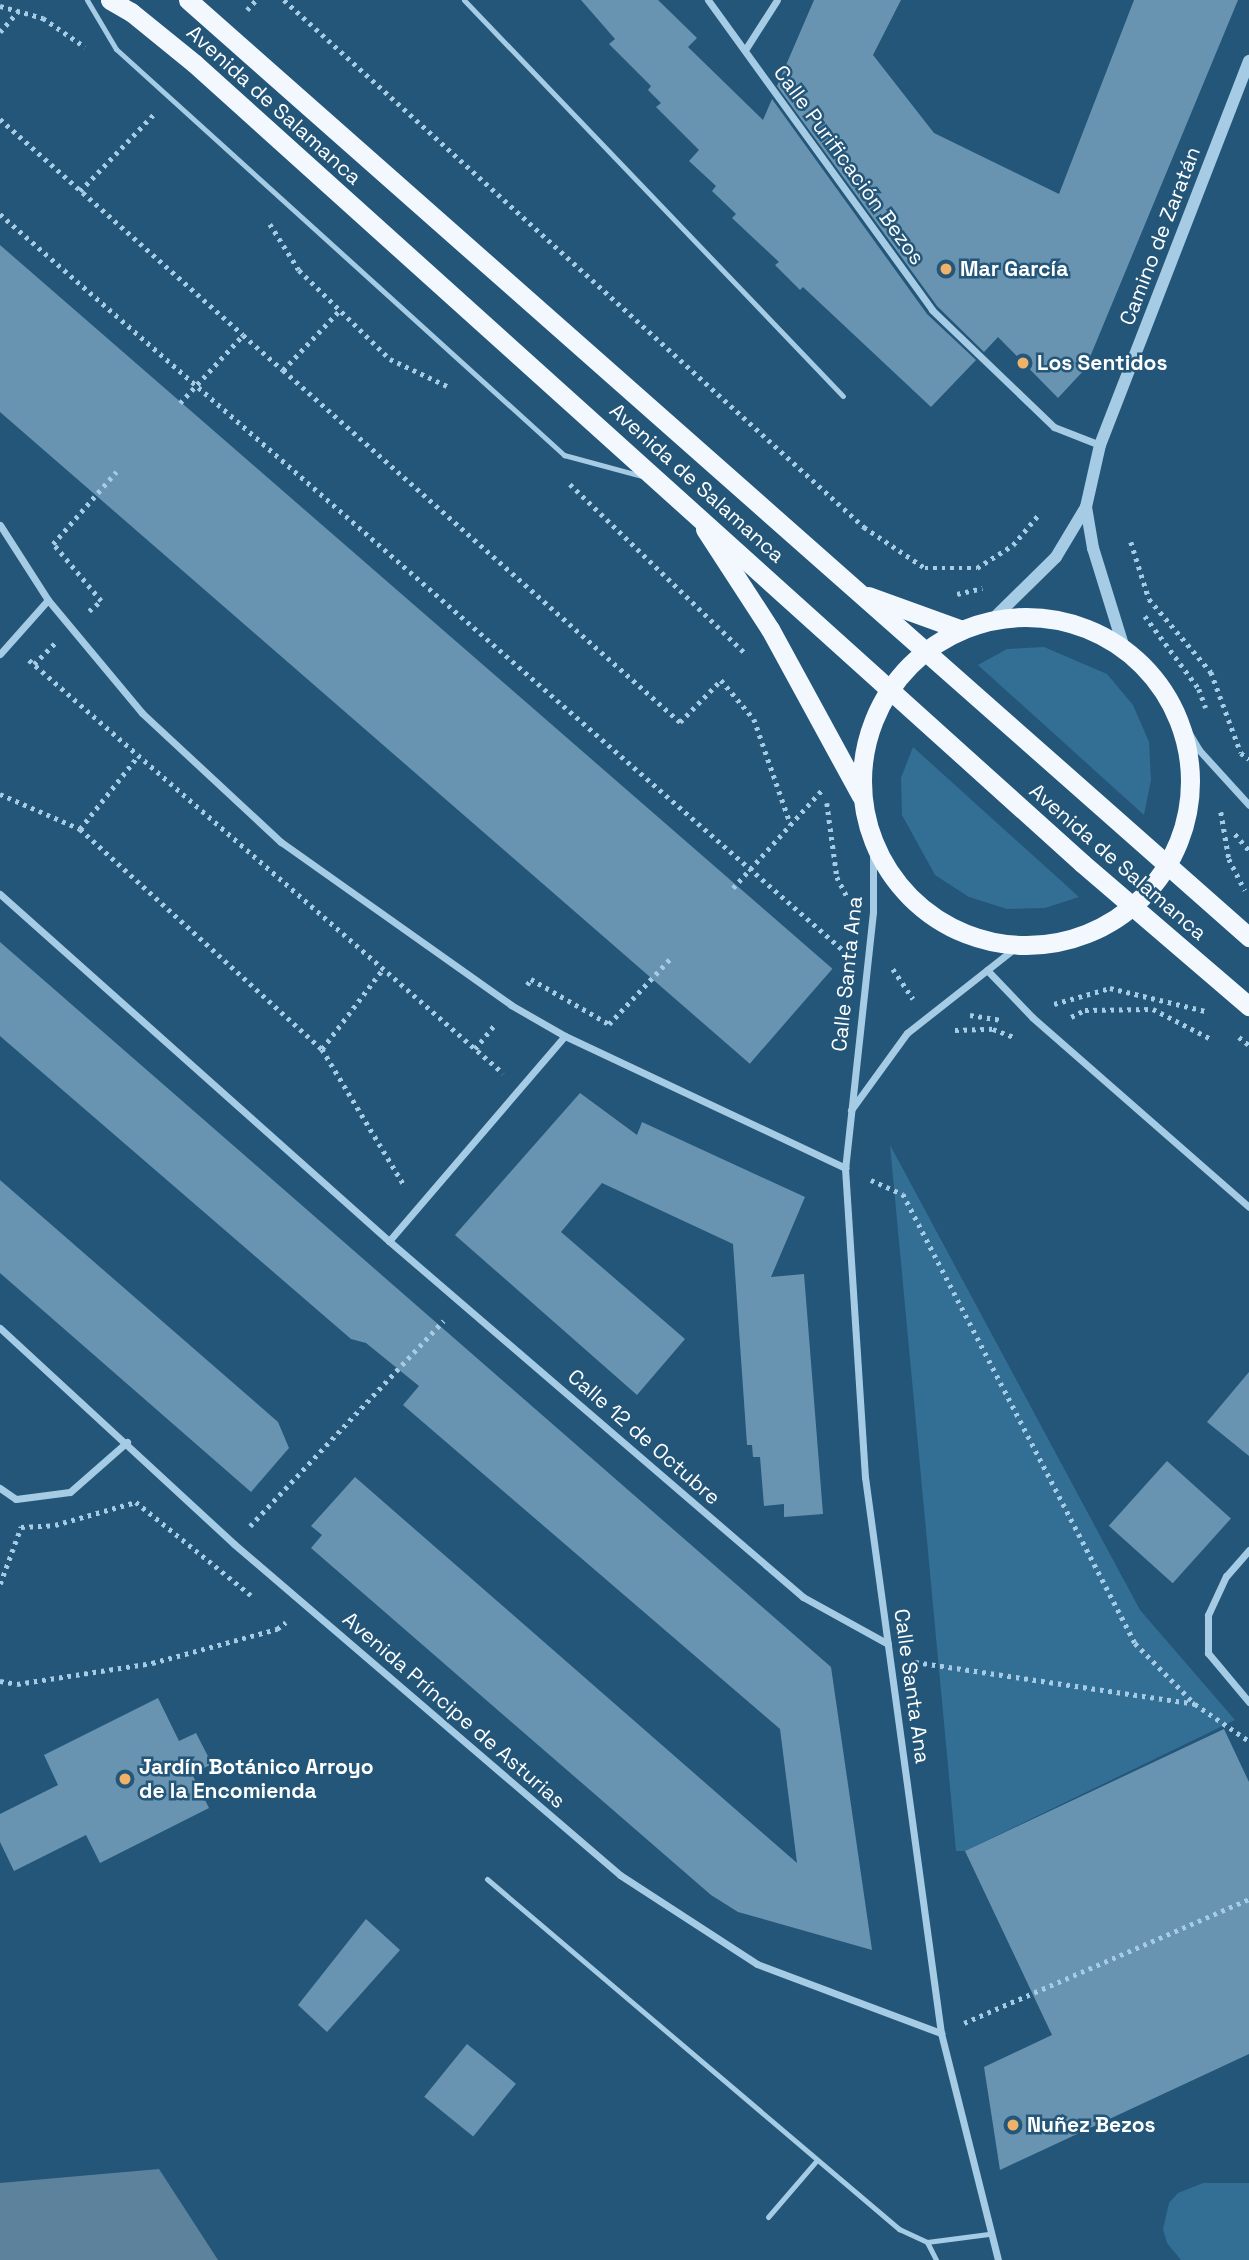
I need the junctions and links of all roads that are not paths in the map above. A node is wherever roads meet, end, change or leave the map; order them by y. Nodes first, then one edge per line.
1 (87, 0) edge
2 (110, 0) edge
3 (188, 0) edge
4 (464, 0) edge
5 (708, 0) edge
6 (777, 0) edge
7 (745, 50) junction
8 (1249, 61) edge
9 (843, 396) dead end
10 (1100, 445) junction
11 (661, 481) junction
12 (1086, 507) junction
13 (691, 508) junction
14 (0, 525) edge
15 (858, 593) junction
16 (48, 600) junction
17 (994, 618) junction
18 (959, 629) junction
19 (1124, 648) junction
20 (924, 651) junction
21 (0, 654) edge
22 (890, 688) junction
23 (1174, 708) junction
24 (1249, 805) edge
25 (866, 806) junction
26 (873, 841) junction
27 (1168, 866) junction
28 (0, 894) edge
29 (1134, 906) junction
30 (1249, 937) edge
31 (1015, 948) junction
32 (987, 970) junction
33 (1249, 1006) edge
34 (565, 1036) junction
35 (851, 1110) junction
36 (845, 1168) junction
37 (1249, 1207) edge
38 (389, 1241) junction
39 (0, 1328) edge
40 (127, 1441) junction
41 (0, 1488) edge
42 (1249, 1550) edge
43 (888, 1644) junction
44 (1249, 1702) edge
45 (487, 1879) dead end
46 (941, 2033) junction
47 (817, 2160) junction
48 (768, 2217) dead end
49 (988, 2234) junction
50 (927, 2242) junction
51 (936, 2260) edge
52 (998, 2260) edge

1 - 11 lane
2 - 11 highway, Avenida de Salamanca
3 - 15 highway, Avenida de Salamanca
4 - 9 lane
5 - 7 street, Calle Purificación Bezos
6 - 7 street
7 - 10 street, Calle Purificación Bezos
8 - 10 street, Camino de Zaratán
10 - 12 street, Camino de Zaratán
11 - 13 highway, Avenida de Salamanca
12 - 17 street, Camino de Zaratán
12 - 19 street, Camino de Zaratán
13 - 22 highway, Avenida de Salamanca
13 - 25 highway
14 - 16 street
15 - 18 highway
15 - 20 highway, Avenida de Salamanca
16 - 21 street
16 - 34 street
17 - 18 highway
17 - 19 highway
18 - 20 highway
19 - 23 highway
20 - 22 highway
20 - 27 highway, Avenida de Salamanca
22 - 25 highway
22 - 29 highway, Avenida de Salamanca
23 - 24 street
23 - 27 highway
25 - 26 highway
26 - 31 highway
26 - 35 street, Calle Santa Ana
27 - 29 highway
27 - 30 highway, Avenida de Salamanca
28 - 38 street, Calle 12 de Octubre
29 - 31 highway
29 - 33 highway, Avenida de Salamanca
31 - 32 street
32 - 35 street
32 - 37 street
34 - 36 street
34 - 38 street
35 - 36 street, Calle Santa Ana
36 - 43 street, Calle Santa Ana
38 - 43 street, Calle 12 de Octubre
39 - 40 street, Avenida Príncipe de Asturias
40 - 41 street
40 - 46 street, Avenida Príncipe de Asturias
42 - 44 street
43 - 46 street, Calle Santa Ana
45 - 47 lane
46 - 49 street, Calle Santa Ana
47 - 48 lane
47 - 50 lane
49 - 50 lane
49 - 52 street, Calle Santa Ana
50 - 51 lane

